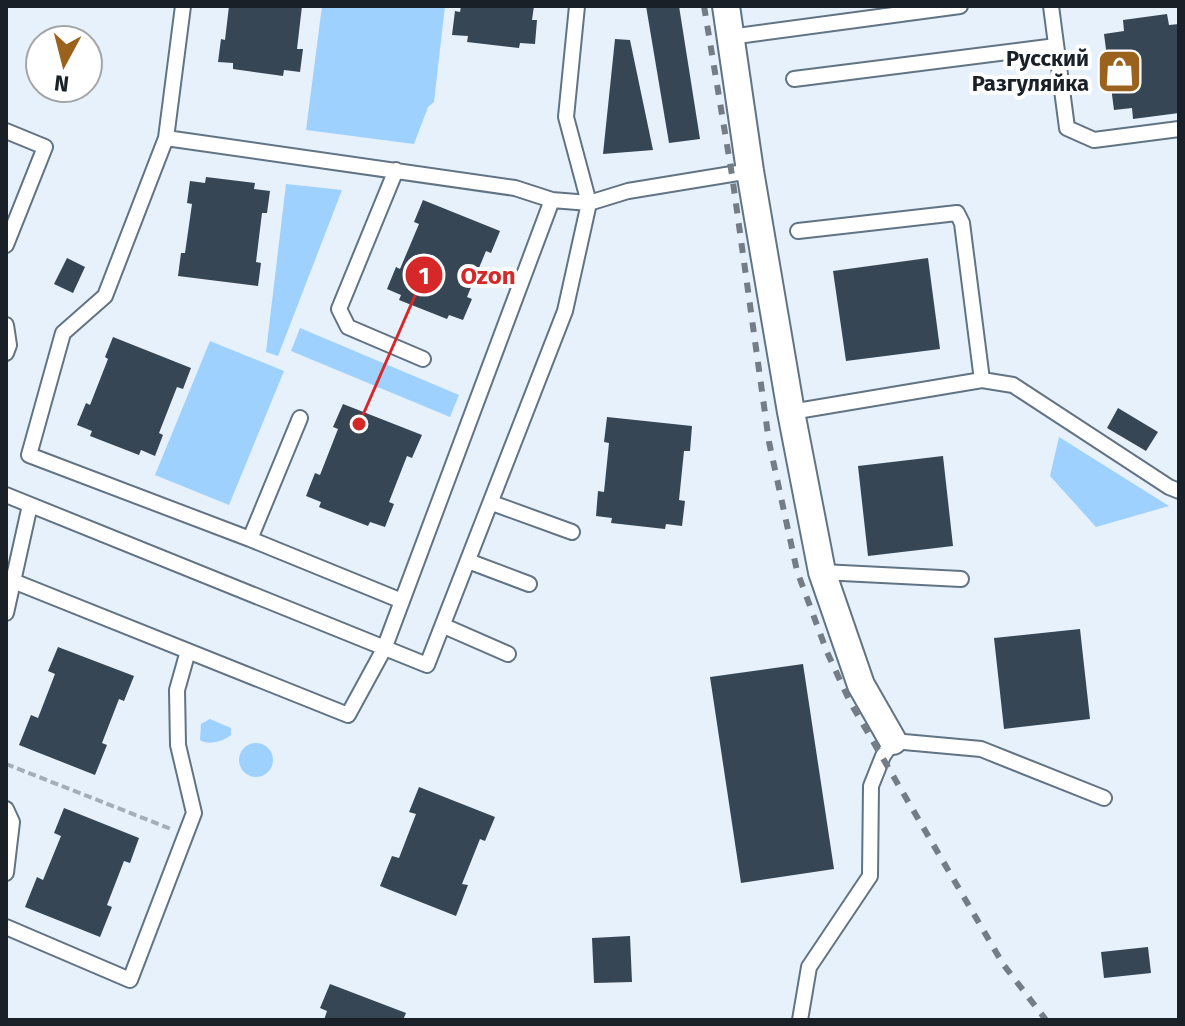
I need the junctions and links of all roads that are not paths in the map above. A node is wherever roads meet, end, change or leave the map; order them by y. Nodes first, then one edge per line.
1 (183, 6) edge
2 (577, 6) edge
3 (726, 6) edge
4 (960, 6) edge
5 (1051, 6) edge
6 (923, 8) edge
7 (730, 37) junction
8 (1056, 46) junction
9 (794, 79) dead end
10 (1179, 129) edge
11 (6, 131) edge
12 (166, 138) junction
13 (396, 170) junction
14 (750, 171) junction
15 (552, 200) junction
16 (589, 203) junction
17 (798, 231) dead end
18 (6, 245) edge
19 (6, 325) edge
20 (6, 353) edge
21 (423, 359) dead end
22 (982, 380) junction
23 (791, 412) junction
24 (300, 418) dead end
25 (1179, 491) edge
26 (6, 495) edge
27 (492, 503) junction
28 (30, 505) junction
29 (572, 532) dead end
30 (250, 539) junction
31 (468, 561) junction
32 (822, 572) junction
33 (961, 579) dead end
34 (13, 581) junction
35 (529, 584) dead end
36 (402, 601) junction
37 (6, 613) edge
38 (444, 626) junction
39 (384, 649) junction
40 (188, 651) junction
41 (508, 654) dead end
42 (893, 741) junction
43 (1104, 798) dead end
44 (6, 809) edge
45 (6, 873) edge
46 (6, 927) edge
47 (800, 1020) edge

1 - 12 lane
2 - 16 lane
3 - 7 street
4 - 6 lane
5 - 8 lane
6 - 7 lane
7 - 14 street
8 - 9 lane
8 - 10 lane
11 - 18 lane
12 - 13 lane
12 - 30 lane
13 - 15 lane
13 - 21 lane
14 - 16 lane
14 - 23 street
15 - 16 lane
15 - 36 lane
16 - 27 lane
17 - 22 lane
19 - 20 lane
22 - 23 lane
22 - 25 lane
23 - 32 street
24 - 30 lane
26 - 28 lane
27 - 29 lane
27 - 31 lane
28 - 34 lane
28 - 39 lane
30 - 36 lane
31 - 35 lane
31 - 38 lane
32 - 33 lane
32 - 42 street
34 - 37 lane
34 - 40 lane
36 - 39 lane
38 - 39 lane
38 - 41 lane
39 - 40 lane
40 - 46 lane
42 - 43 lane
42 - 47 lane
44 - 45 lane

